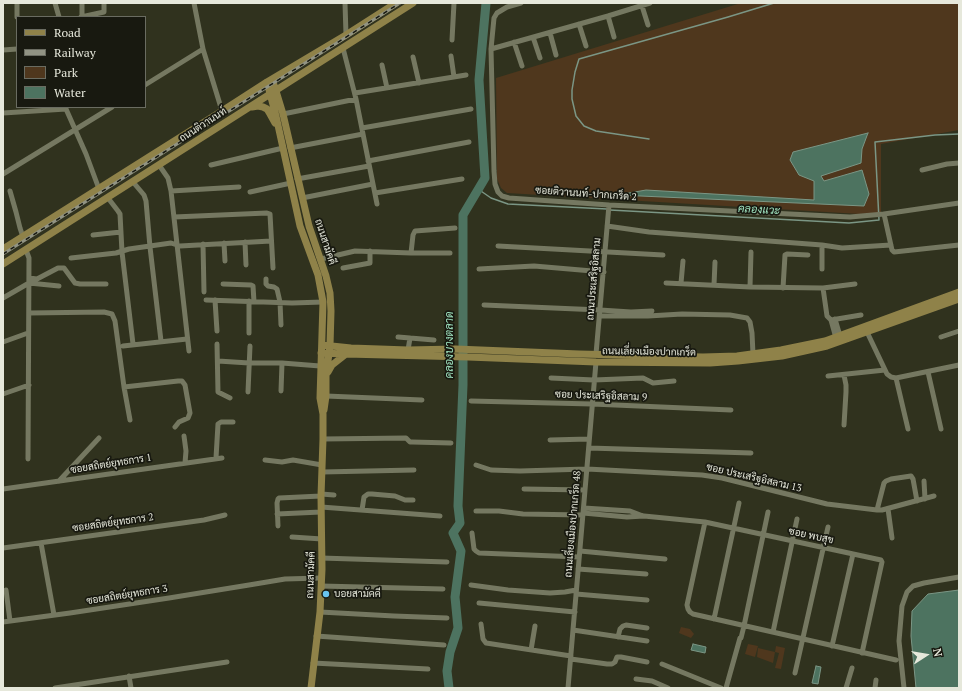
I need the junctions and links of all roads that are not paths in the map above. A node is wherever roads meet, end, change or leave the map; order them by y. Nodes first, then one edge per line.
1 (17, 3) edge
2 (56, 3) edge
3 (82, 3) edge
4 (104, 3) edge
5 (194, 3) edge
6 (345, 3) edge
7 (396, 3) edge
8 (414, 3) edge
9 (454, 3) edge
10 (521, 3) edge
11 (650, 3) edge
12 (642, 6) junction
13 (17, 16) edge
14 (59, 16) edge
15 (81, 16) edge
16 (86, 16) edge
17 (608, 16) junction
18 (579, 24) junction
19 (648, 25) dead end
20 (550, 32) junction
21 (346, 35) junction
22 (614, 36) dead end
23 (533, 37) junction
24 (452, 40) dead end
25 (514, 42) junction
26 (586, 46) dead end
27 (343, 48) junction
28 (16, 49) edge
29 (203, 49) junction
30 (491, 49) junction
31 (3, 50) edge
32 (556, 55) dead end
33 (451, 56) dead end
34 (413, 57) dead end
35 (540, 58) dead end
36 (382, 65) dead end
37 (522, 66) dead end
38 (466, 75) dead end
39 (454, 77) junction
40 (269, 81) junction
41 (419, 83) junction
42 (146, 84) edge
43 (387, 88) junction
44 (273, 92) junction
45 (356, 96) junction
46 (276, 103) junction
47 (66, 108) edge
48 (110, 108) edge
49 (248, 108) junction
50 (471, 109) dead end
51 (222, 111) junction
52 (3, 113) edge
53 (283, 114) junction
54 (76, 129) junction
55 (363, 131) junction
56 (281, 136) junction
57 (469, 142) dead end
58 (287, 148) junction
59 (368, 163) junction
60 (959, 163) edge
61 (159, 165) junction
62 (211, 165) dead end
63 (922, 170) dead end
64 (3, 174) edge
65 (462, 179) dead end
66 (294, 181) junction
67 (133, 182) junction
68 (373, 184) junction
69 (240, 187) dead end
70 (99, 189) junction
71 (10, 191) dead end
72 (171, 191) junction
73 (250, 192) dead end
74 (375, 193) junction
75 (108, 198) junction
76 (302, 198) junction
77 (959, 203) edge
78 (377, 204) dead end
79 (609, 208) junction
80 (880, 214) junction
81 (174, 217) junction
82 (607, 226) junction
83 (455, 228) dead end
84 (121, 232) junction
85 (94, 235) dead end
86 (23, 237) junction
87 (271, 240) junction
88 (245, 242) junction
89 (224, 243) junction
90 (203, 244) junction
91 (176, 245) junction
92 (822, 245) junction
93 (891, 245) junction
94 (959, 245) edge
95 (150, 246) junction
96 (498, 246) dead end
97 (3, 249) edge
98 (26, 250) junction
99 (370, 251) junction
100 (122, 252) junction
101 (605, 252) junction
102 (751, 252) dead end
103 (411, 253) junction
104 (450, 253) dead end
105 (663, 255) dead end
106 (808, 255) dead end
107 (71, 258) dead end
108 (321, 259) junction
109 (225, 261) dead end
110 (683, 262) dead end
111 (715, 262) dead end
112 (3, 264) edge
113 (246, 265) dead end
114 (272, 268) dead end
115 (344, 268) dead end
116 (479, 269) dead end
117 (822, 269) dead end
118 (604, 272) junction
119 (266, 279) dead end
120 (29, 281) junction
121 (666, 283) dead end
122 (681, 283) junction
123 (106, 284) dead end
124 (223, 284) dead end
125 (855, 284) dead end
126 (714, 285) junction
127 (59, 286) dead end
128 (750, 288) junction
129 (783, 288) junction
130 (823, 288) junction
131 (204, 292) dead end
132 (959, 292) edge
133 (3, 298) edge
134 (959, 299) edge
135 (206, 300) dead end
136 (215, 300) junction
137 (251, 301) junction
138 (280, 302) junction
139 (323, 302) junction
140 (484, 305) dead end
141 (600, 310) junction
142 (652, 311) dead end
143 (29, 313) junction
144 (861, 315) dead end
145 (600, 316) junction
146 (833, 319) junction
147 (281, 325) dead end
148 (959, 331) edge
149 (217, 332) dead end
150 (867, 332) junction
151 (28, 333) junction
152 (249, 334) dead end
153 (941, 336) dead end
154 (398, 337) dead end
155 (838, 337) junction
156 (410, 338) junction
157 (188, 339) junction
158 (434, 340) dead end
159 (161, 341) junction
160 (3, 342) edge
161 (133, 344) junction
162 (218, 344) dead end
163 (322, 345) junction
164 (123, 346) dead end
165 (250, 346) dead end
166 (330, 349) junction
167 (408, 350) junction
168 (189, 351) dead end
169 (321, 352) junction
170 (455, 353) junction
171 (346, 354) junction
172 (752, 354) junction
173 (596, 358) junction
174 (218, 361) junction
175 (249, 363) junction
176 (282, 363) junction
177 (959, 365) edge
178 (320, 366) junction
179 (885, 370) junction
180 (928, 372) junction
181 (844, 375) junction
182 (326, 376) junction
183 (828, 376) dead end
184 (551, 378) dead end
185 (896, 378) junction
186 (594, 380) junction
187 (674, 381) dead end
188 (28, 385) junction
189 (124, 386) junction
190 (281, 391) dead end
191 (248, 392) dead end
192 (3, 394) edge
193 (326, 396) junction
194 (230, 398) dead end
195 (422, 400) dead end
196 (472, 402) dead end
197 (592, 404) junction
198 (731, 410) dead end
199 (323, 414) junction
200 (130, 420) dead end
201 (233, 422) dead end
202 (844, 424) dead end
203 (175, 428) dead end
204 (940, 429) dead end
205 (908, 430) dead end
206 (184, 436) dead end
207 (99, 438) dead end
208 (323, 439) junction
209 (589, 439) junction
210 (550, 440) dead end
211 (451, 443) dead end
212 (589, 448) junction
213 (751, 453) dead end
214 (216, 458) junction
215 (222, 458) dead end
216 (28, 459) dead end
217 (264, 460) dead end
218 (185, 462) junction
219 (476, 465) dead end
220 (322, 469) junction
221 (587, 469) junction
222 (414, 470) dead end
223 (58, 481) junction
224 (924, 481) dead end
225 (3, 489) edge
226 (524, 489) dead end
227 (585, 490) junction
228 (321, 495) junction
229 (334, 495) dead end
230 (934, 496) dead end
231 (925, 499) junction
232 (413, 500) dead end
233 (917, 501) junction
234 (739, 502) dead end
235 (888, 509) junction
236 (321, 510) junction
237 (362, 510) junction
238 (877, 510) junction
239 (476, 511) dead end
240 (583, 512) junction
241 (768, 512) dead end
242 (277, 514) junction
243 (225, 515) dead end
244 (440, 516) dead end
245 (797, 519) dead end
246 (705, 522) junction
247 (278, 526) dead end
248 (828, 527) dead end
249 (733, 528) junction
250 (472, 533) dead end
251 (763, 534) junction
252 (292, 537) dead end
253 (892, 538) dead end
254 (322, 539) junction
255 (792, 541) junction
256 (41, 542) junction
257 (823, 547) junction
258 (3, 548) edge
259 (580, 554) junction
260 (853, 554) junction
261 (321, 558) junction
262 (665, 559) dead end
263 (447, 562) dead end
264 (578, 568) junction
265 (646, 574) dead end
266 (959, 577) edge
267 (321, 582) junction
268 (471, 585) dead end
269 (444, 589) dead end
270 (6, 590) dead end
271 (576, 592) junction
272 (647, 600) dead end
273 (479, 603) dead end
274 (320, 612) junction
275 (575, 612) junction
276 (54, 615) junction
277 (447, 618) dead end
278 (714, 619) junction
279 (10, 621) junction
280 (3, 622) edge
281 (481, 624) dead end
282 (535, 626) dead end
283 (744, 626) junction
284 (647, 628) dead end
285 (573, 630) junction
286 (773, 632) junction
287 (316, 636) junction
288 (618, 637) junction
289 (802, 639) junction
290 (647, 641) dead end
291 (444, 644) dead end
292 (832, 646) junction
293 (531, 650) junction
294 (862, 653) junction
295 (571, 657) junction
296 (896, 660) dead end
297 (226, 662) dead end
298 (646, 662) dead end
299 (314, 663) junction
300 (662, 664) dead end
301 (852, 668) dead end
302 (428, 669) dead end
303 (795, 673) dead end
304 (129, 676) junction
305 (636, 679) dead end
306 (876, 680) dead end
307 (84, 686) edge
308 (55, 688) edge
309 (131, 688) edge
310 (311, 688) edge
311 (568, 688) edge
312 (668, 688) edge
313 (721, 688) edge
314 (726, 688) edge
315 (846, 688) edge
316 (875, 688) edge
317 (904, 688) edge

1 - 13 street
2 - 14 street
3 - 15 street
4 - 16 street
5 - 29 street
6 - 21 street
7 - 21 main road, ถนนติวานนท์
8 - 27 main road, ถนนติวานนท์
9 - 24 street
10 - 30 street, ซอยติวานนท์-ปากเกร็ด 2
11 - 12 street
12 - 17 street
12 - 19 street
17 - 18 street
17 - 22 street
18 - 20 street
18 - 26 street
20 - 23 street
20 - 32 street
21 - 40 main road, ถนนติวานนท์
23 - 25 street
23 - 35 street
25 - 30 street
25 - 37 street
27 - 44 main road, ถนนติวานนท์
27 - 45 street
28 - 31 street
29 - 42 street
29 - 51 street
30 - 79 street, ซอยติวานนท์-ปากเกร็ด 2
33 - 39 street
34 - 41 street
36 - 43 street
38 - 39 street
39 - 41 street
40 - 44 main road, ถนนสามัคคี
40 - 51 main road, ถนนติวานนท์
41 - 43 street
43 - 45 street
44 - 46 main road, ถนนสามัคคี
44 - 49 main road, ถนนติวานนท์
45 - 53 street
45 - 55 street
46 - 53 main road, ถนนสามัคคี
46 - 56 main road, ถนนสามัคคี
47 - 52 street
47 - 54 street
48 - 54 street
49 - 56 main road
49 - 61 main road, ถนนติวานนท์
50 - 55 street
51 - 70 main road, ถนนติวานนท์
53 - 58 main road, ถนนสามัคคี
54 - 64 street
54 - 70 street
55 - 58 street
55 - 59 street
56 - 58 main road, ถนนสามัคคี
57 - 59 street
58 - 62 street
58 - 66 main road, ถนนสามัคคี
59 - 66 street
59 - 68 street
60 - 63 street
61 - 67 main road, ถนนติวานนท์
61 - 72 street
65 - 74 street
66 - 73 street
66 - 76 main road, ถนนสามัคคี
66 - 139 main road, ถนนสามัคคี
67 - 75 main road, ถนนติวานนท์
67 - 95 street
68 - 74 street
68 - 76 street
69 - 72 street
70 - 86 main road, ถนนติวานนท์
71 - 86 street
72 - 81 street
74 - 78 street
75 - 84 street
75 - 98 main road, ถนนติวานนท์
76 - 108 main road, ถนนสามัคคี
77 - 80 street, ซอยติวานนท์-ปากเกร็ด 2
79 - 80 street, ซอยติวานนท์-ปากเกร็ด 2
79 - 82 street, ถนนประเสริฐอิสลาม
80 - 93 street
81 - 87 street
81 - 91 street
82 - 92 street
82 - 101 street, ถนนประเสริฐอิสลาม
83 - 103 street
84 - 85 street
84 - 100 street
86 - 97 main road, ถนนติวานนท์
87 - 88 street
87 - 114 street
88 - 89 street
88 - 113 street
89 - 90 street
89 - 109 street
90 - 91 street
90 - 131 street
91 - 95 street
91 - 157 street
92 - 93 street
92 - 117 street
93 - 94 street
95 - 100 street
95 - 159 street
96 - 101 street
98 - 112 main road, ถนนติวานนท์
98 - 120 street
99 - 103 street
99 - 108 street
99 - 115 street
100 - 107 street
100 - 161 street
101 - 105 street
101 - 118 street, ถนนประเสริฐอิสลาม
102 - 128 street
103 - 104 street
106 - 129 street
108 - 166 main road, ถนนสามัคคี
110 - 122 street
111 - 126 street
116 - 118 street
118 - 141 street, ถนนประเสริฐอิสลาม
119 - 138 street
120 - 123 street
120 - 127 street
120 - 133 street
120 - 143 street
121 - 122 street
122 - 126 street
124 - 137 street
125 - 130 street
126 - 128 street
128 - 129 street
129 - 130 street
130 - 146 street
132 - 155 main road, ถนนเลี่ยงเมืองปากเกร็ด
134 - 150 main road, ถนนเลี่ยงเมืองปากเกร็ด
135 - 136 street
136 - 137 street
136 - 149 street
137 - 138 street
137 - 152 street
138 - 139 street
138 - 147 street
139 - 163 main road, ถนนสามัคคี
140 - 141 street
141 - 142 street
141 - 145 street, ถนนประเสริฐอิสลาม
143 - 151 street
143 - 189 street
144 - 146 street
145 - 172 street
145 - 173 street, ถนนประเสริฐอิสลาม
146 - 155 street
148 - 153 street
150 - 173 main road, ถนนเลี่ยงเมืองปากเกร็ด
150 - 179 street
151 - 160 street
151 - 188 street
154 - 156 street
155 - 172 main road, ถนนเลี่ยงเมืองปากเกร็ด
156 - 158 street
156 - 167 street
157 - 159 street
157 - 168 street
159 - 161 street
161 - 164 street
162 - 174 street
163 - 166 main road
163 - 169 main road, ถนนสามัคคี
165 - 175 street
166 - 167 main road, ถนนเลี่ยงเมืองปากเกร็ด
166 - 169 main road
166 - 171 main road, ถนนเลี่ยงเมืองปากเกร็ด
166 - 182 main road, ถนนสามัคคี
167 - 170 main road, ถนนเลี่ยงเมืองปากเกร็ด
169 - 178 main road, ถนนสามัคคี
170 - 171 main road, ถนนเลี่ยงเมืองปากเกร็ด
170 - 173 main road, ถนนเลี่ยงเมืองปากเกร็ด
171 - 182 main road
172 - 173 main road, ถนนเลี่ยงเมืองปากเกร็ด
173 - 186 street, ถนนเลี่ยงเมืองปากเกร็ด 48
174 - 175 street
174 - 194 street
175 - 176 street
175 - 191 street
176 - 178 street
176 - 190 street
177 - 180 street
178 - 199 main road, ถนนสามัคคี
179 - 181 street
179 - 185 street
180 - 185 street
180 - 204 street
181 - 183 street
181 - 202 street
182 - 193 main road, ถนนสามัคคี
184 - 186 street
185 - 205 street
186 - 187 street
186 - 197 street, ถนนเลี่ยงเมืองปากเกร็ด 48
188 - 192 street
188 - 216 street
189 - 200 street
189 - 203 street
193 - 195 street
193 - 199 main road, ถนนสามัคคี
196 - 197 street, ซอย ประเสริฐอิสลาม 9
197 - 198 street, ซอย ประเสริฐอิสลาม 9
197 - 209 street, ถนนเลี่ยงเมืองปากเกร็ด 48
199 - 208 main road, ถนนสามัคคี
201 - 214 street
206 - 218 street
207 - 223 street
208 - 211 street
208 - 220 main road, ถนนสามัคคี
209 - 210 street
209 - 212 street, ถนนเลี่ยงเมืองปากเกร็ด 48
212 - 213 street
212 - 221 street, ถนนเลี่ยงเมืองปากเกร็ด 48
214 - 215 street, ซอยสถิตย์ยุทธการ 1
214 - 218 street, ซอยสถิตย์ยุทธการ 1
217 - 220 street
218 - 223 street, ซอยสถิตย์ยุทธการ 1
219 - 221 street, ซอย ประเสริฐอิสลาม 13
220 - 222 street
220 - 228 main road, ถนนสามัคคี
221 - 227 street, ถนนเลี่ยงเมืองปากเกร็ด 48
221 - 238 street, ซอย ประเสริฐอิสลาม 13
223 - 225 street, ซอยสถิตย์ยุทธการ 1
224 - 231 street
226 - 227 street
227 - 240 street, ถนนเลี่ยงเมืองปากเกร็ด 48
228 - 229 street
228 - 236 main road, ถนนสามัคคี
228 - 242 street
230 - 231 street, ซอย ประเสริฐอิสลาม 13
231 - 233 street, ซอย ประเสริฐอิสลาม 13
232 - 237 street
233 - 235 street, ซอย ประเสริฐอิสลาม 13
233 - 238 street
234 - 249 street
235 - 238 street, ซอย ประเสริฐอิสลาม 13
235 - 253 street
236 - 237 street
236 - 242 street
236 - 254 main road, ถนนสามัคคี
237 - 244 street
239 - 240 street, ซอย พบสุข
240 - 246 street, ซอย พบสุข
240 - 259 street, ถนนเลี่ยงเมืองปากเกร็ด 48
241 - 251 street
242 - 247 street
243 - 256 street, ซอยสถิตย์ยุทธการ 2
245 - 255 street
246 - 249 street, ซอย พบสุข
246 - 278 street
248 - 257 street
249 - 251 street, ซอย พบสุข
249 - 278 street
250 - 259 street
251 - 255 street, ซอย พบสุข
251 - 283 street
252 - 254 street
254 - 261 main road, ถนนสามัคคี
255 - 257 street, ซอย พบสุข
255 - 286 street
256 - 258 street, ซอยสถิตย์ยุทธการ 2
256 - 276 street
257 - 260 street, ซอย พบสุข
257 - 289 street
259 - 262 street
259 - 264 street, ถนนเลี่ยงเมืองปากเกร็ด 48
260 - 292 street
260 - 294 street, ซอย พบสุข
261 - 263 street
261 - 267 main road, ถนนสามัคคี
264 - 265 street
264 - 271 street, ถนนเลี่ยงเมืองปากเกร็ด 48
266 - 317 street
267 - 269 street, ซอยสถิตย์ยุทธการ 3
267 - 274 main road, ถนนสามัคคี
267 - 276 street, ซอยสถิตย์ยุทธการ 3
268 - 271 street
270 - 279 street
271 - 272 street
271 - 275 street, ถนนเลี่ยงเมืองปากเกร็ด 48
273 - 275 street
274 - 277 street
274 - 287 main road, ถนนสามัคคี
275 - 285 street, ถนนเลี่ยงเมืองปากเกร็ด 48
276 - 279 street, ซอยสถิตย์ยุทธการ 3
278 - 283 street
279 - 280 street, ซอยสถิตย์ยุทธการ 3
281 - 293 street
282 - 293 street
283 - 286 street
283 - 314 street
284 - 288 street
285 - 288 street
285 - 295 street, ถนนเลี่ยงเมืองปากเกร็ด 48
286 - 289 street
287 - 291 street
287 - 299 main road, ถนนสามัคคี
288 - 290 street
289 - 292 street
289 - 303 street
292 - 294 street
293 - 295 street
294 - 296 street
295 - 298 street
295 - 311 street, ถนนเลี่ยงเมืองปากเกร็ด 48
297 - 304 street
299 - 302 street
299 - 310 main road, ถนนสามัคคี
300 - 313 street
301 - 315 street
304 - 307 street
304 - 309 street
305 - 312 street
306 - 316 street
307 - 308 street

